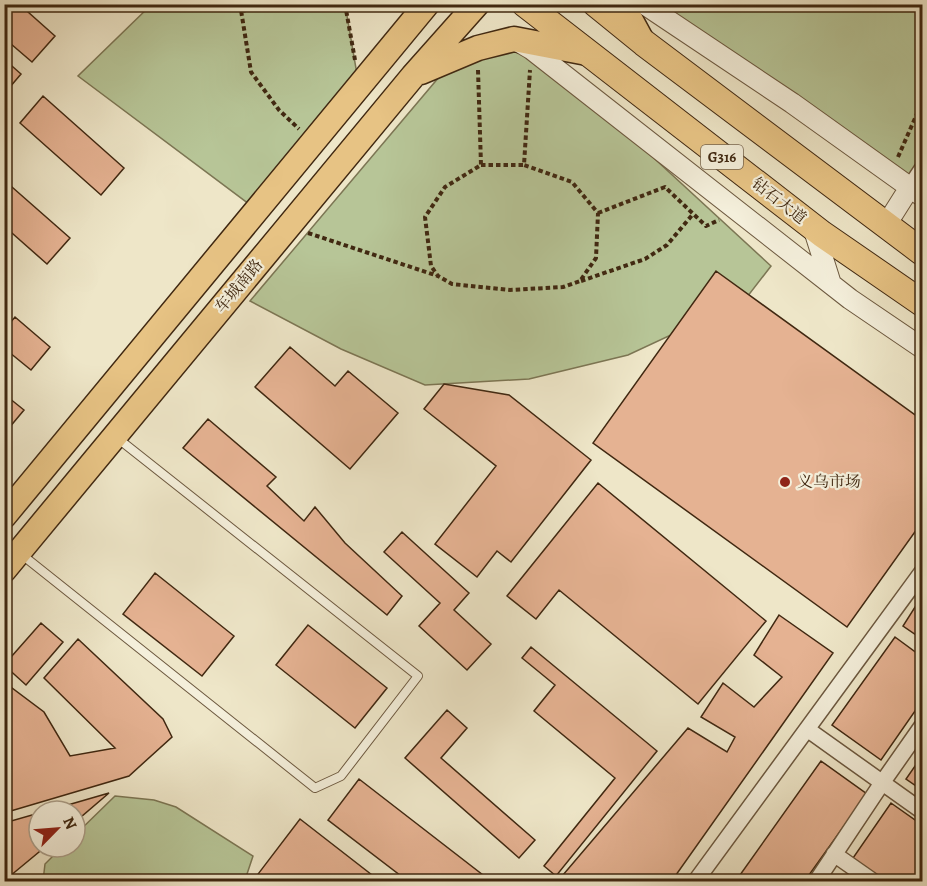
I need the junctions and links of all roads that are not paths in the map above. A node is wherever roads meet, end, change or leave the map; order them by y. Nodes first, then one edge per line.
1 (407, 4) edge
2 (427, 4) edge
3 (477, 4) edge
4 (525, 4) edge
5 (596, 4) edge
6 (622, 4) edge
7 (644, 4) edge
8 (401, 35) junction
9 (522, 44) junction
10 (644, 44) junction
11 (587, 53) junction
12 (413, 76) junction
13 (922, 169) edge
14 (916, 192) edge
15 (886, 225) junction
16 (813, 227) junction
17 (922, 252) edge
18 (831, 284) junction
19 (922, 303) edge
20 (922, 348) edge
21 (115, 436) junction
22 (4, 516) edge
23 (12, 561) edge
24 (922, 572) edge
25 (922, 726) edge
26 (807, 729) junction
27 (882, 783) junction
28 (922, 811) edge
29 (834, 854) junction
30 (695, 882) edge
31 (816, 882) edge
32 (874, 882) edge

1 - 8 main road
2 - 8 main road
3 - 12 main road, 车城南路
4 - 11 highway, 钻石大道 / G316
5 - 10 highway, G316
6 - 10 main road
7 - 14 street
8 - 22 main road
9 - 11 main road
9 - 12 main road
9 - 18 street
10 - 15 highway, G316
11 - 16 highway, 钻石大道 / G316
12 - 21 main road, 车城南路
13 - 14 street
14 - 15 street
15 - 17 highway, G316
16 - 18 street
16 - 19 highway, 钻石大道 / G316
18 - 20 street
21 - 23 main road, 车城南路
21 - 23 lane
24 - 26 street
25 - 27 street
26 - 27 street
26 - 30 street
27 - 28 street
27 - 29 street
29 - 31 street
29 - 32 street

